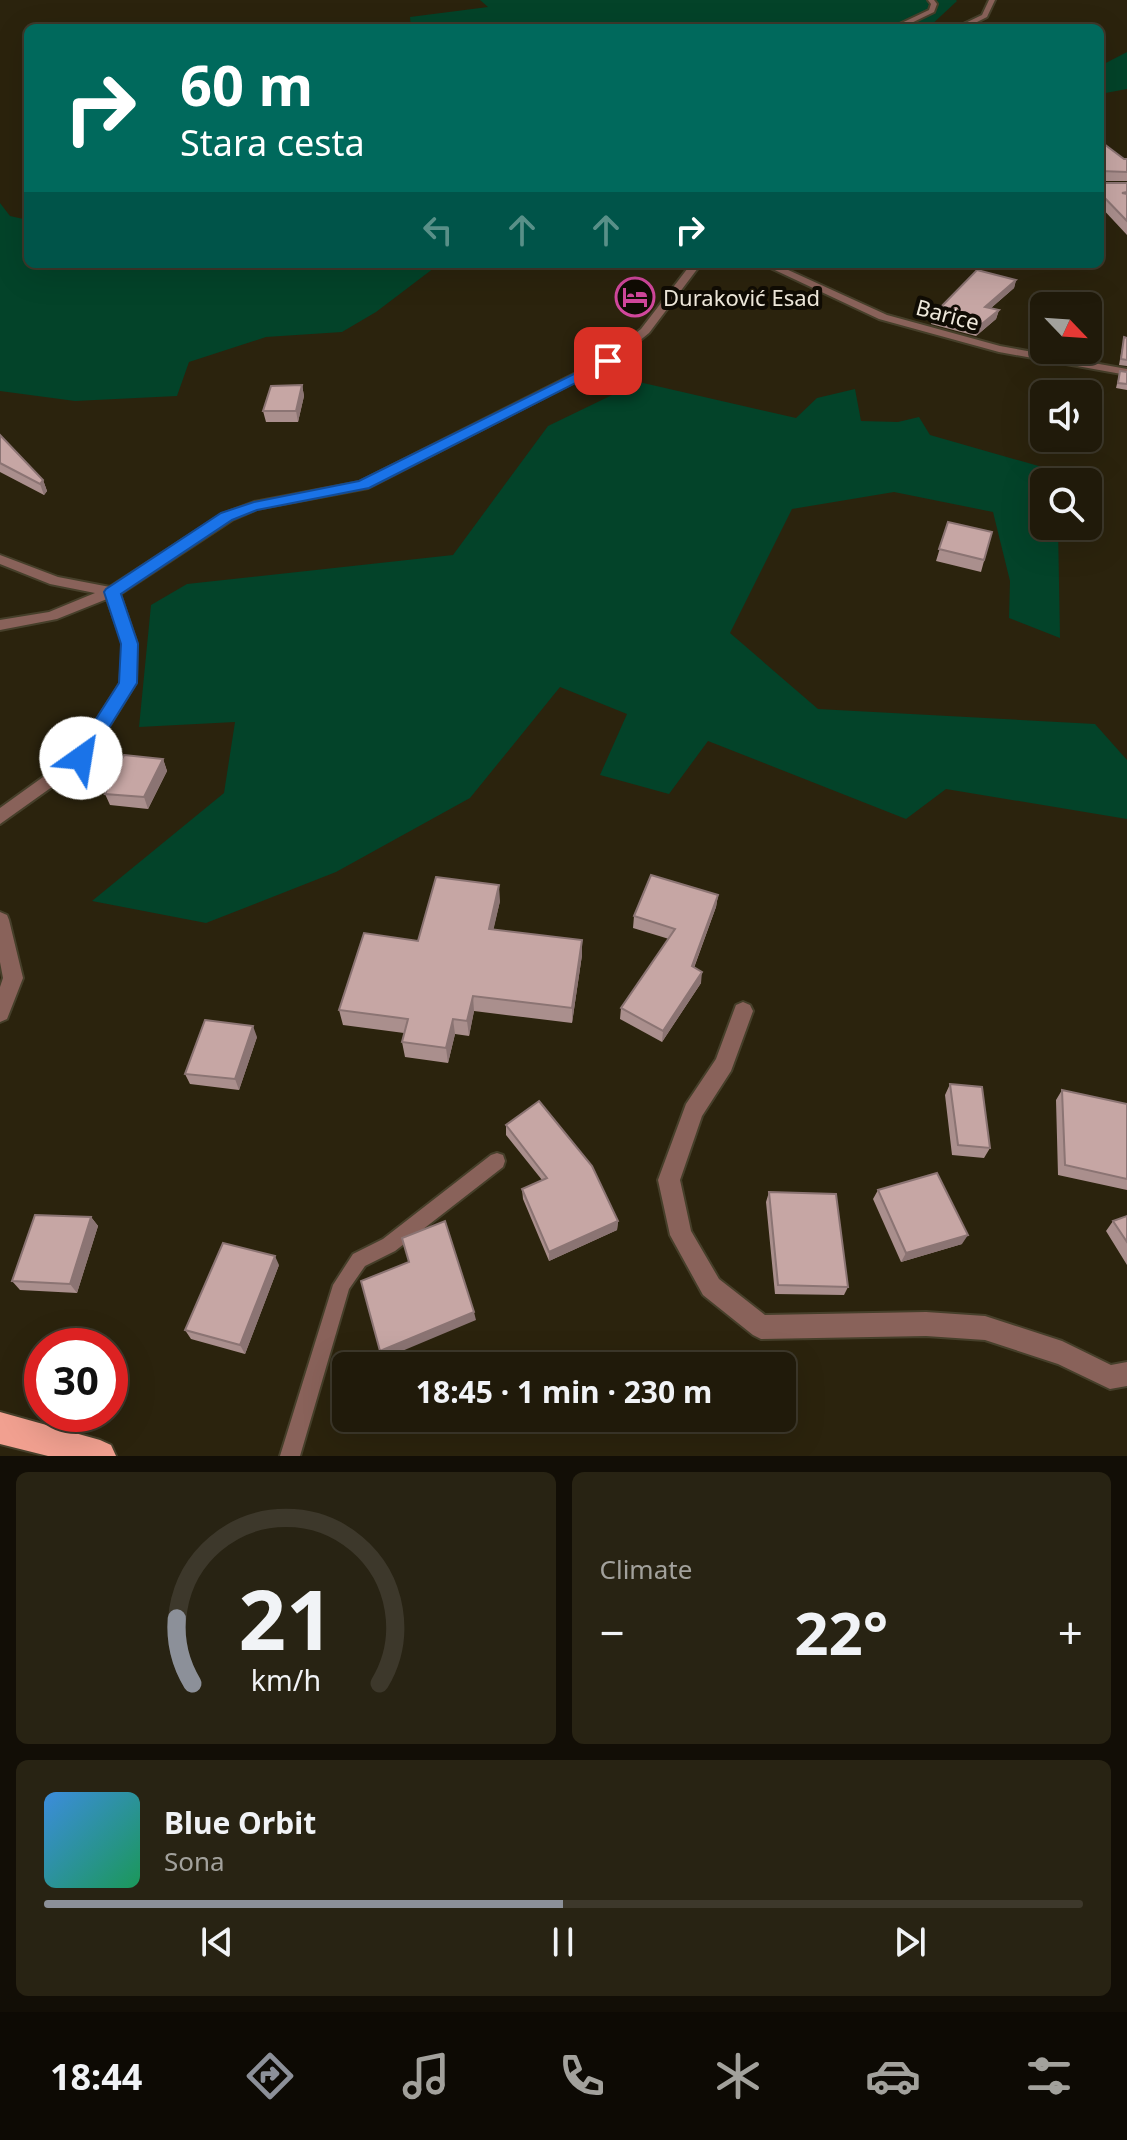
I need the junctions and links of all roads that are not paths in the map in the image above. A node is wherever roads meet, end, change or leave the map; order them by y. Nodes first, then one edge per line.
1 (931, 0) edge
2 (992, 0) edge
3 (904, 24) edge
4 (968, 24) edge
5 (693, 268) edge
6 (776, 268) edge
7 (1127, 372) edge
8 (0, 559) edge
9 (112, 592) junction
10 (0, 625) edge
11 (0, 817) edge
12 (0, 920) edge
13 (743, 1011) dead end
14 (0, 1013) edge
15 (497, 1161) dead end
16 (1127, 1374) edge
17 (0, 1428) edge
18 (100, 1456) edge
19 (290, 1456) edge

1 - 3 street
2 - 4 street
5 - 9 street
6 - 7 street, Barice
8 - 9 street
9 - 10 street
9 - 11 street
12 - 14 street
13 - 16 street
15 - 19 lane
17 - 18 main road

